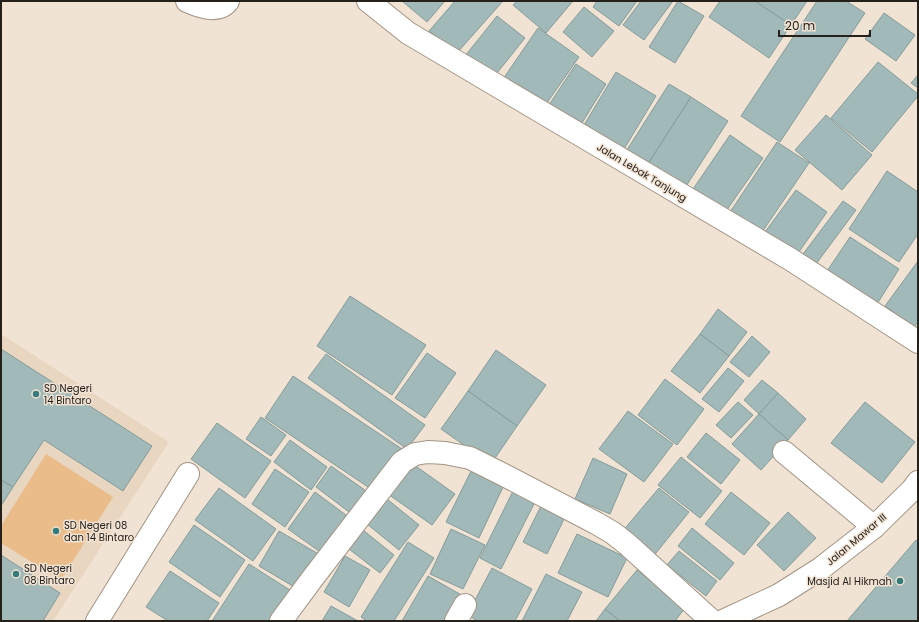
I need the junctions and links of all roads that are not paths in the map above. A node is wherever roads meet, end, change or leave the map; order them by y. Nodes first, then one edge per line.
1 (187, 1) edge
2 (228, 1) edge
3 (368, 1) edge
4 (918, 342) edge
5 (784, 452) dead end
6 (188, 474) dead end
7 (918, 482) edge
8 (874, 527) junction
9 (97, 621) edge
10 (281, 621) edge
11 (712, 621) edge
12 (723, 621) edge

1 - 2 street
3 - 4 street, Jalan Lebak Tanjung
5 - 8 street
6 - 9 street
7 - 8 street, Jalan Mawar III
8 - 12 street, Jalan Mawar III
10 - 11 street

